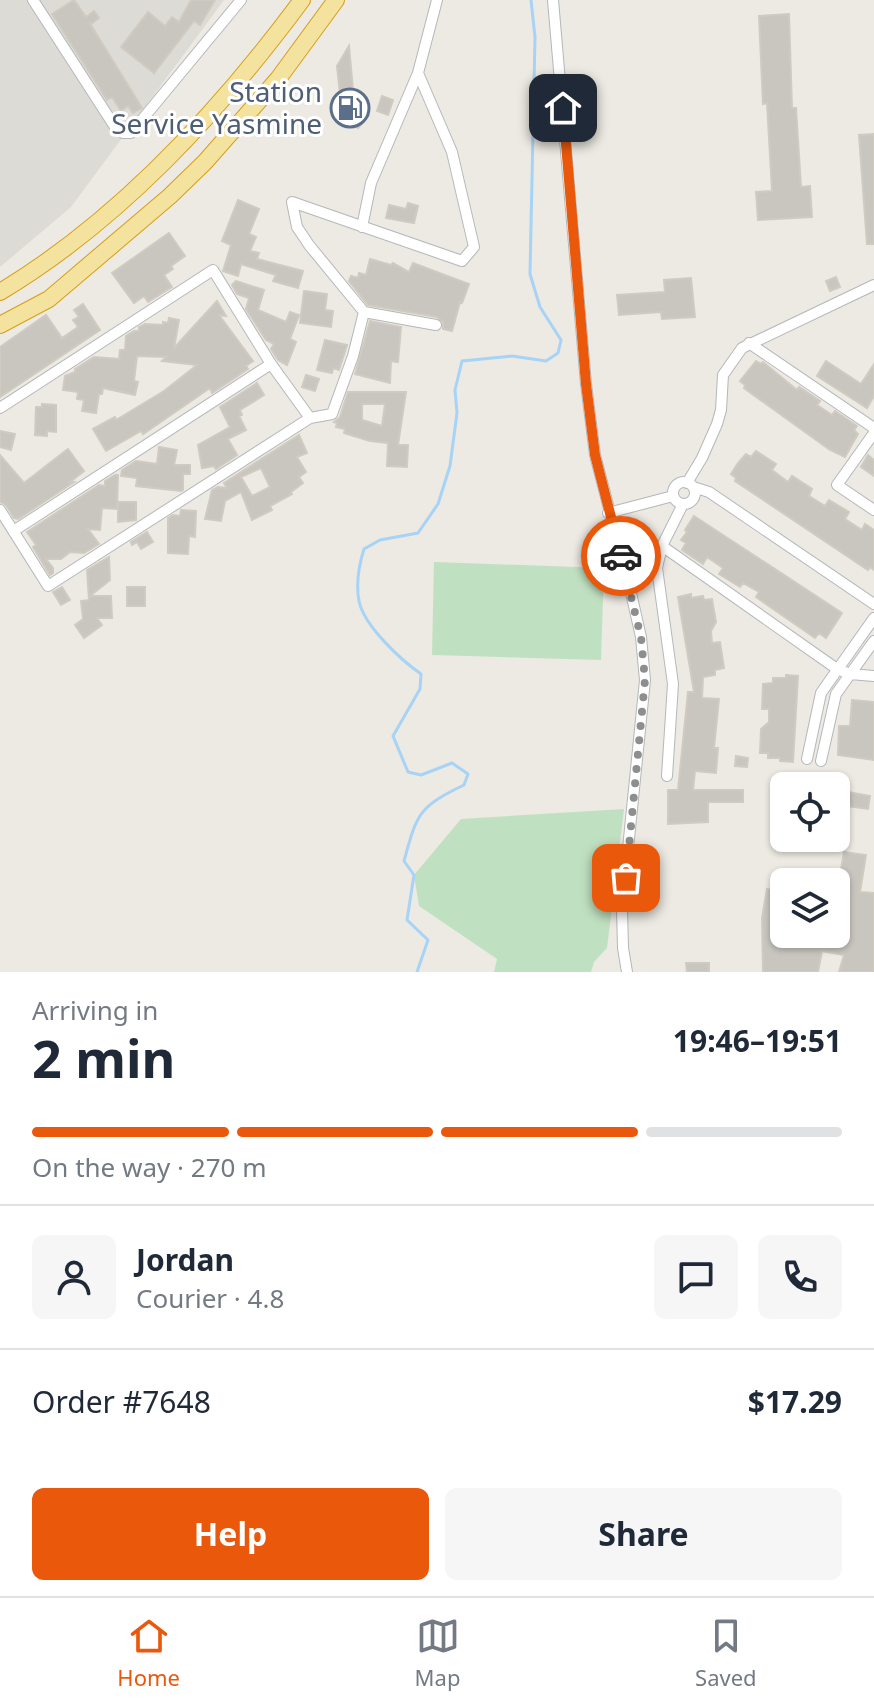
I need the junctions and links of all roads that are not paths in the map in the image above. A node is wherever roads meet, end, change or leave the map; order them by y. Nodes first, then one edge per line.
1 (33, 0) edge
2 (241, 0) edge
3 (302, 0) edge
4 (336, 0) edge
5 (437, 0) edge
6 (553, 0) edge
7 (418, 73) junction
8 (362, 227) junction
9 (874, 285) edge
10 (0, 292) edge
11 (364, 312) junction
12 (0, 325) edge
13 (436, 325) dead end
14 (749, 343) junction
15 (271, 364) junction
16 (0, 408) edge
17 (310, 418) junction
18 (874, 430) edge
19 (690, 485) junction
20 (673, 496) junction
21 (683, 504) junction
22 (0, 510) edge
23 (874, 510) edge
24 (608, 513) junction
25 (15, 530) junction
26 (662, 546) junction
27 (874, 604) edge
28 (874, 618) edge
29 (874, 641) edge
30 (837, 669) junction
31 (850, 674) junction
32 (874, 676) edge
33 (807, 759) dead end
34 (821, 761) dead end
35 (667, 776) dead end
36 (627, 972) edge

1 - 2 street
3 - 10 highway
4 - 12 highway
5 - 7 street
6 - 24 street
7 - 8 street
7 - 8 street
8 - 11 street
9 - 14 street
11 - 13 street
11 - 17 street
14 - 18 street
14 - 19 street
15 - 16 street
15 - 17 street
15 - 25 street
17 - 25 street
18 - 23 street
19 - 20 street
19 - 21 street
19 - 27 street
20 - 21 street
20 - 24 street
21 - 26 street
22 - 25 street
24 - 36 street
26 - 30 street
26 - 35 street
28 - 30 street
29 - 31 street
30 - 31 street
30 - 33 street
31 - 32 street
31 - 34 street

